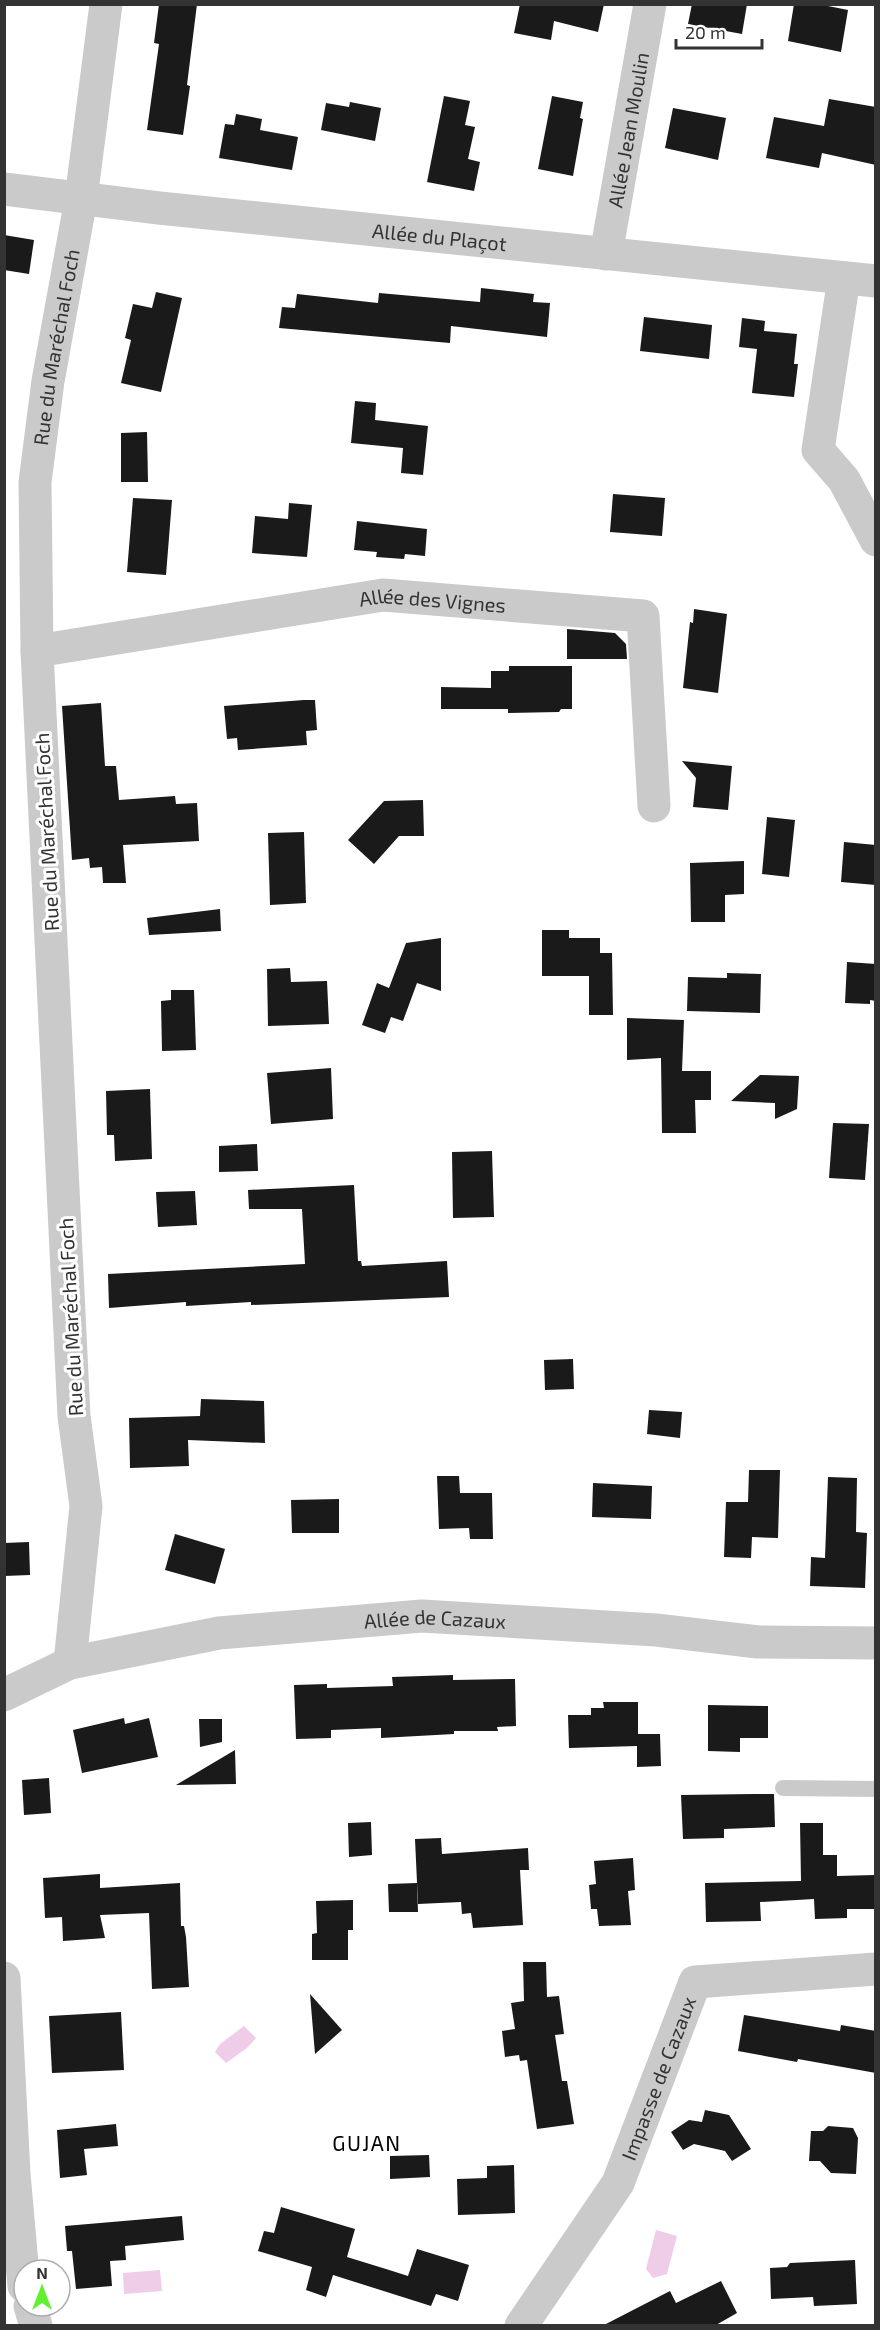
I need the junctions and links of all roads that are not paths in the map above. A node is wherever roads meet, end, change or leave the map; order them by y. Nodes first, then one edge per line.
1 (106, 4) edge
2 (650, 4) edge
3 (4, 189) edge
4 (81, 199) junction
5 (606, 254) junction
6 (860, 279) edge
7 (876, 540) edge
8 (37, 651) junction
9 (654, 806) dead end
10 (876, 1643) edge
11 (70, 1663) junction
12 (4, 1695) edge
13 (783, 1788) dead end
14 (876, 1789) edge
15 (876, 1969) edge
16 (4, 1978) edge
17 (22, 2258) edge
18 (521, 2325) edge

1 - 4 street, Rue du Maréchal Foch
2 - 5 street, Allée Jean Moulin
3 - 4 street, Allée du Plaçot
4 - 5 street, Allée du Plaçot
4 - 8 street, Rue du Maréchal Foch
5 - 6 street, Allée du Plaçot
6 - 7 street
8 - 9 street, Allée des Vignes
8 - 11 street, Rue du Maréchal Foch
10 - 11 street, Allée de Cazaux
11 - 12 street, Allée de Cazaux
13 - 14 lane
15 - 18 street, Impasse de Cazaux
16 - 17 street

